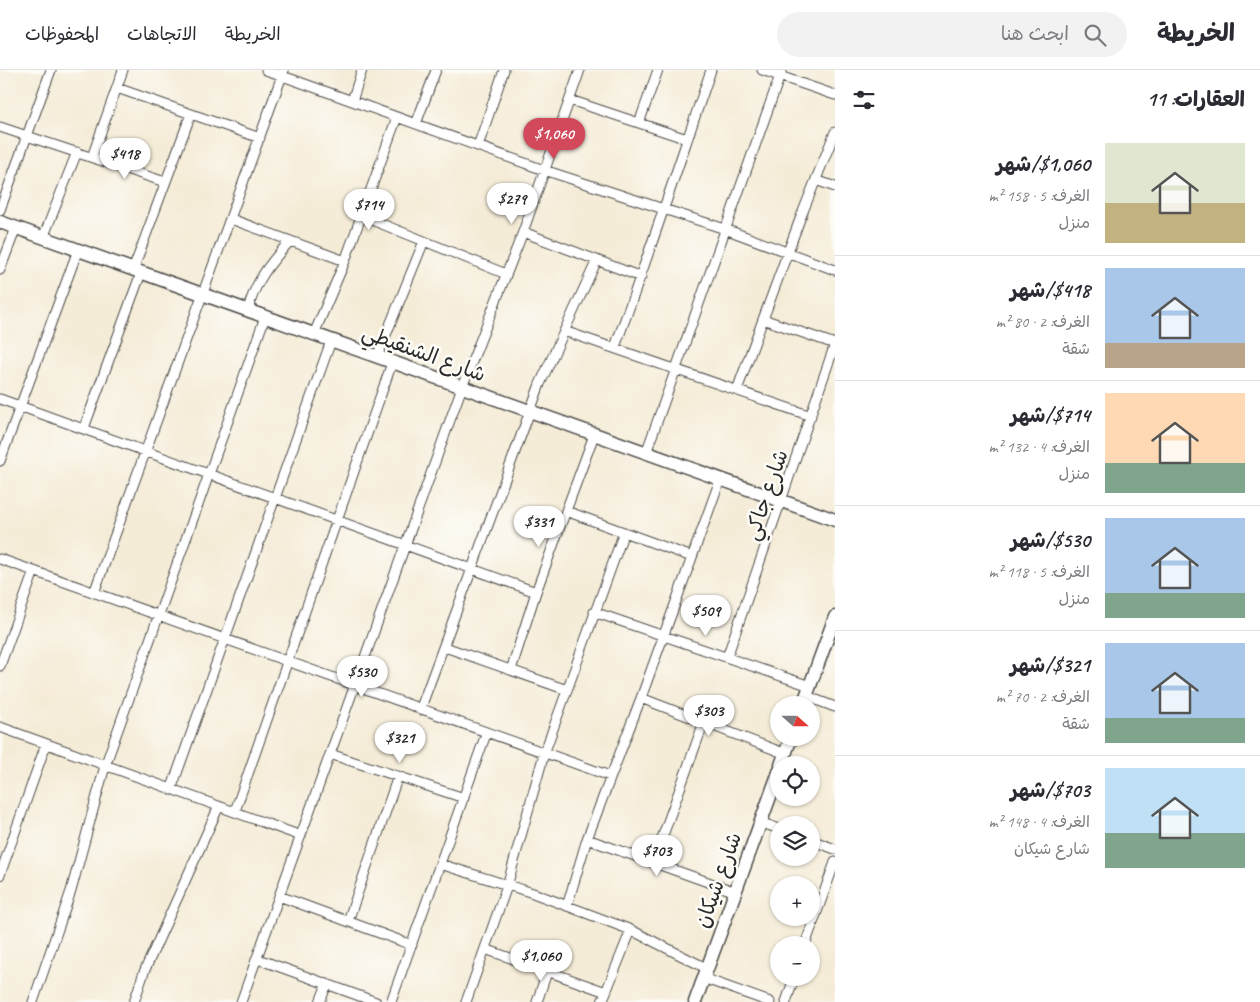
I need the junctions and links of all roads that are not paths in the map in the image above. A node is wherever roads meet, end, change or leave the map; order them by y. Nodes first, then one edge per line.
1 (51, 70) edge
2 (123, 70) edge
3 (266, 70) edge
4 (362, 70) edge
5 (436, 70) edge
6 (504, 70) edge
7 (580, 70) edge
8 (658, 70) edge
9 (711, 70) edge
10 (762, 70) edge
11 (283, 73) edge
12 (781, 73) edge
13 (117, 88) junction
14 (835, 95) edge
15 (570, 100) junction
16 (352, 101) junction
17 (191, 114) junction
18 (397, 117) junction
19 (639, 123) junction
20 (416, 124) junction
21 (0, 127) edge
22 (835, 132) edge
23 (26, 137) junction
24 (260, 138) junction
25 (687, 138) junction
26 (478, 146) junction
27 (77, 152) junction
28 (92, 157) junction
29 (544, 170) junction
30 (816, 180) junction
31 (165, 182) junction
32 (835, 187) edge
33 (666, 209) junction
34 (0, 210) edge
35 (362, 216) junction
36 (231, 219) junction
37 (0, 222) edge
38 (16, 228) junction
39 (725, 229) junction
40 (522, 232) junction
41 (43, 238) junction
42 (290, 241) junction
43 (424, 241) junction
44 (78, 250) junction
45 (788, 253) junction
46 (597, 260) junction
47 (345, 262) junction
48 (0, 270) edge
49 (835, 270) edge
50 (137, 271) junction
51 (506, 274) junction
52 (641, 277) junction
53 (203, 295) junction
54 (248, 311) junction
55 (265, 317) junction
56 (763, 319) junction
57 (564, 330) junction
58 (314, 334) junction
59 (331, 341) junction
60 (835, 344) edge
61 (615, 347) junction
62 (377, 357) junction
63 (392, 363) junction
64 (675, 368) junction
65 (462, 387) junction
66 (738, 390) junction
67 (0, 399) edge
68 (19, 407) junction
69 (530, 412) junction
70 (811, 416) junction
71 (84, 428) junction
72 (594, 434) junction
73 (146, 451) junction
74 (646, 453) junction
75 (0, 461) edge
76 (209, 474) junction
77 (720, 480) junction
78 (275, 497) junction
79 (783, 501) junction
80 (566, 511) junction
81 (337, 519) junction
82 (835, 520) edge
83 (624, 532) junction
84 (405, 546) junction
85 (692, 557) junction
86 (0, 559) edge
87 (472, 569) junction
88 (34, 571) junction
89 (536, 592) junction
90 (94, 593) junction
91 (594, 612) junction
92 (158, 616) junction
93 (835, 617) edge
94 (663, 636) junction
95 (225, 640) junction
96 (445, 647) junction
97 (727, 657) junction
98 (286, 662) junction
99 (0, 666) edge
100 (511, 670) junction
101 (353, 686) junction
102 (567, 690) junction
103 (806, 696) edge
104 (642, 698) junction
105 (820, 701) edge
106 (835, 707) edge
107 (420, 710) junction
108 (704, 722) junction
109 (0, 727) edge
110 (486, 734) junction
111 (46, 744) junction
112 (330, 754) junction
113 (544, 754) junction
114 (777, 756) edge
115 (105, 766) junction
116 (398, 776) junction
117 (610, 776) junction
118 (171, 790) junction
119 (770, 796) edge
120 (464, 798) junction
121 (218, 806) junction
122 (235, 812) junction
123 (760, 822) junction
124 (770, 826) edge
125 (301, 836) junction
126 (587, 839) junction
127 (820, 843) edge
128 (835, 849) edge
129 (653, 862) junction
130 (835, 862) edge
131 (440, 864) junction
132 (0, 875) edge
133 (507, 886) junction
134 (736, 892) junction
135 (280, 896) junction
136 (566, 906) junction
137 (348, 920) junction
138 (631, 930) junction
139 (808, 936) edge
140 (412, 944) junction
141 (485, 950) junction
142 (258, 959) junction
143 (547, 972) junction
144 (704, 973) junction
145 (327, 984) junction
146 (791, 986) edge
147 (606, 992) junction
148 (33, 1002) edge
149 (134, 1002) edge
150 (241, 1002) edge
151 (320, 1002) edge
152 (376, 1002) edge
153 (391, 1002) edge
154 (466, 1002) edge
155 (536, 1002) edge
156 (602, 1002) edge
157 (695, 1002) edge
158 (770, 1002) edge
159 (786, 1002) edge

1 - 23 street
2 - 13 street
3 - 11 street
4 - 16 street
5 - 20 street
6 - 26 street
7 - 15 street
8 - 19 street
9 - 25 street
10 - 12 street
11 - 16 street
11 - 24 street
12 - 14 street
12 - 39 street
13 - 17 street
13 - 28 street
15 - 19 street
15 - 29 street
16 - 18 street
17 - 24 street
17 - 31 street
18 - 20 street
18 - 35 street
19 - 25 street
20 - 26 street
21 - 23 street
22 - 30 street
23 - 27 street
23 - 34 street
24 - 36 street
25 - 33 street
26 - 29 street
27 - 28 street
27 - 41 street
28 - 31 street
29 - 33 street
29 - 40 street
30 - 32 street
30 - 45 street
31 - 50 street
33 - 39 street
33 - 52 street
35 - 43 street
35 - 47 street
36 - 42 street
36 - 53 street
37 - 38 street, شارع الشنقيطي
38 - 41 street, شارع الشنقيطي
38 - 48 street
39 - 45 street
39 - 64 street
40 - 46 street
40 - 51 street
41 - 44 street, شارع الشنقيطي
42 - 47 street
42 - 54 street
43 - 51 street
43 - 62 street
44 - 50 street, شارع الشنقيطي
44 - 68 street
45 - 49 street
45 - 56 street
46 - 52 street
46 - 57 street
47 - 58 street
50 - 53 street, شارع الشنقيطي
50 - 71 street
51 - 65 street
52 - 61 street
53 - 54 street, شارع الشنقيطي
53 - 73 street
54 - 55 street, شارع الشنقيطي
55 - 58 street, شارع الشنقيطي
55 - 76 street
56 - 60 street
56 - 66 street
57 - 61 street
57 - 69 street
58 - 59 street, شارع الشنقيطي
59 - 62 street, شارع الشنقيطي
59 - 78 street
60 - 70 street, شارع جاكي
61 - 64 street
62 - 63 street, شارع الشنقيطي
63 - 65 street, شارع الشنقيطي
63 - 81 street
64 - 66 street
64 - 74 street
65 - 69 street, شارع الشنقيطي
65 - 84 street
66 - 70 street
67 - 68 street
68 - 71 street
68 - 75 street
69 - 72 street, شارع الشنقيطي
69 - 87 street
70 - 79 street, شارع جاكي
71 - 73 street
72 - 74 street, شارع الشنقيطي
72 - 80 street
73 - 76 street
73 - 90 street
74 - 77 street, شارع الشنقيطي
76 - 78 street
76 - 92 street
77 - 79 street, شارع الشنقيطي
77 - 85 street
78 - 81 street
78 - 95 street
79 - 82 street, شارع الشنقيطي
79 - 97 street, شارع جاكي
80 - 83 street
80 - 89 street
81 - 84 street
81 - 98 street
83 - 85 street
83 - 91 street
84 - 87 street
84 - 101 street
85 - 94 street
86 - 88 street
87 - 89 street
87 - 96 street
88 - 90 street
88 - 99 street
89 - 100 street
90 - 92 street
91 - 94 street
91 - 102 street
92 - 95 street
92 - 115 street
93 - 103 street
94 - 97 street
94 - 104 street
95 - 98 street
95 - 118 street
96 - 100 street
96 - 107 street
97 - 103 street
98 - 101 street
98 - 122 street
100 - 102 street
101 - 107 street
101 - 112 street
102 - 113 street
104 - 108 street
104 - 117 street
105 - 106 street
107 - 110 street
108 - 114 street
108 - 129 street
109 - 111 street
110 - 113 street
110 - 120 street
111 - 115 street
111 - 132 street
112 - 116 street
112 - 125 street
113 - 117 street
113 - 133 street
115 - 118 street
115 - 148 street
116 - 120 street
116 - 137 street
117 - 126 street
118 - 121 street
119 - 123 street, شارع شيكان
120 - 131 street
121 - 122 street
121 - 149 street
122 - 125 street
123 - 124 street
123 - 134 street, شارع شيكان
125 - 135 street
126 - 129 street
126 - 136 street
127 - 128 street
129 - 134 street
130 - 139 street
131 - 133 street
131 - 140 street
133 - 136 street
133 - 141 street
134 - 144 street, شارع شيكان
135 - 137 street
135 - 142 street
136 - 138 street
137 - 140 street
138 - 144 street
138 - 147 street
140 - 153 street
141 - 143 street
141 - 154 street
142 - 145 street
142 - 150 street
143 - 147 street
143 - 155 street
144 - 157 street, شارع شيكان
144 - 158 street
145 - 151 street
145 - 152 street
146 - 159 street
147 - 156 street

